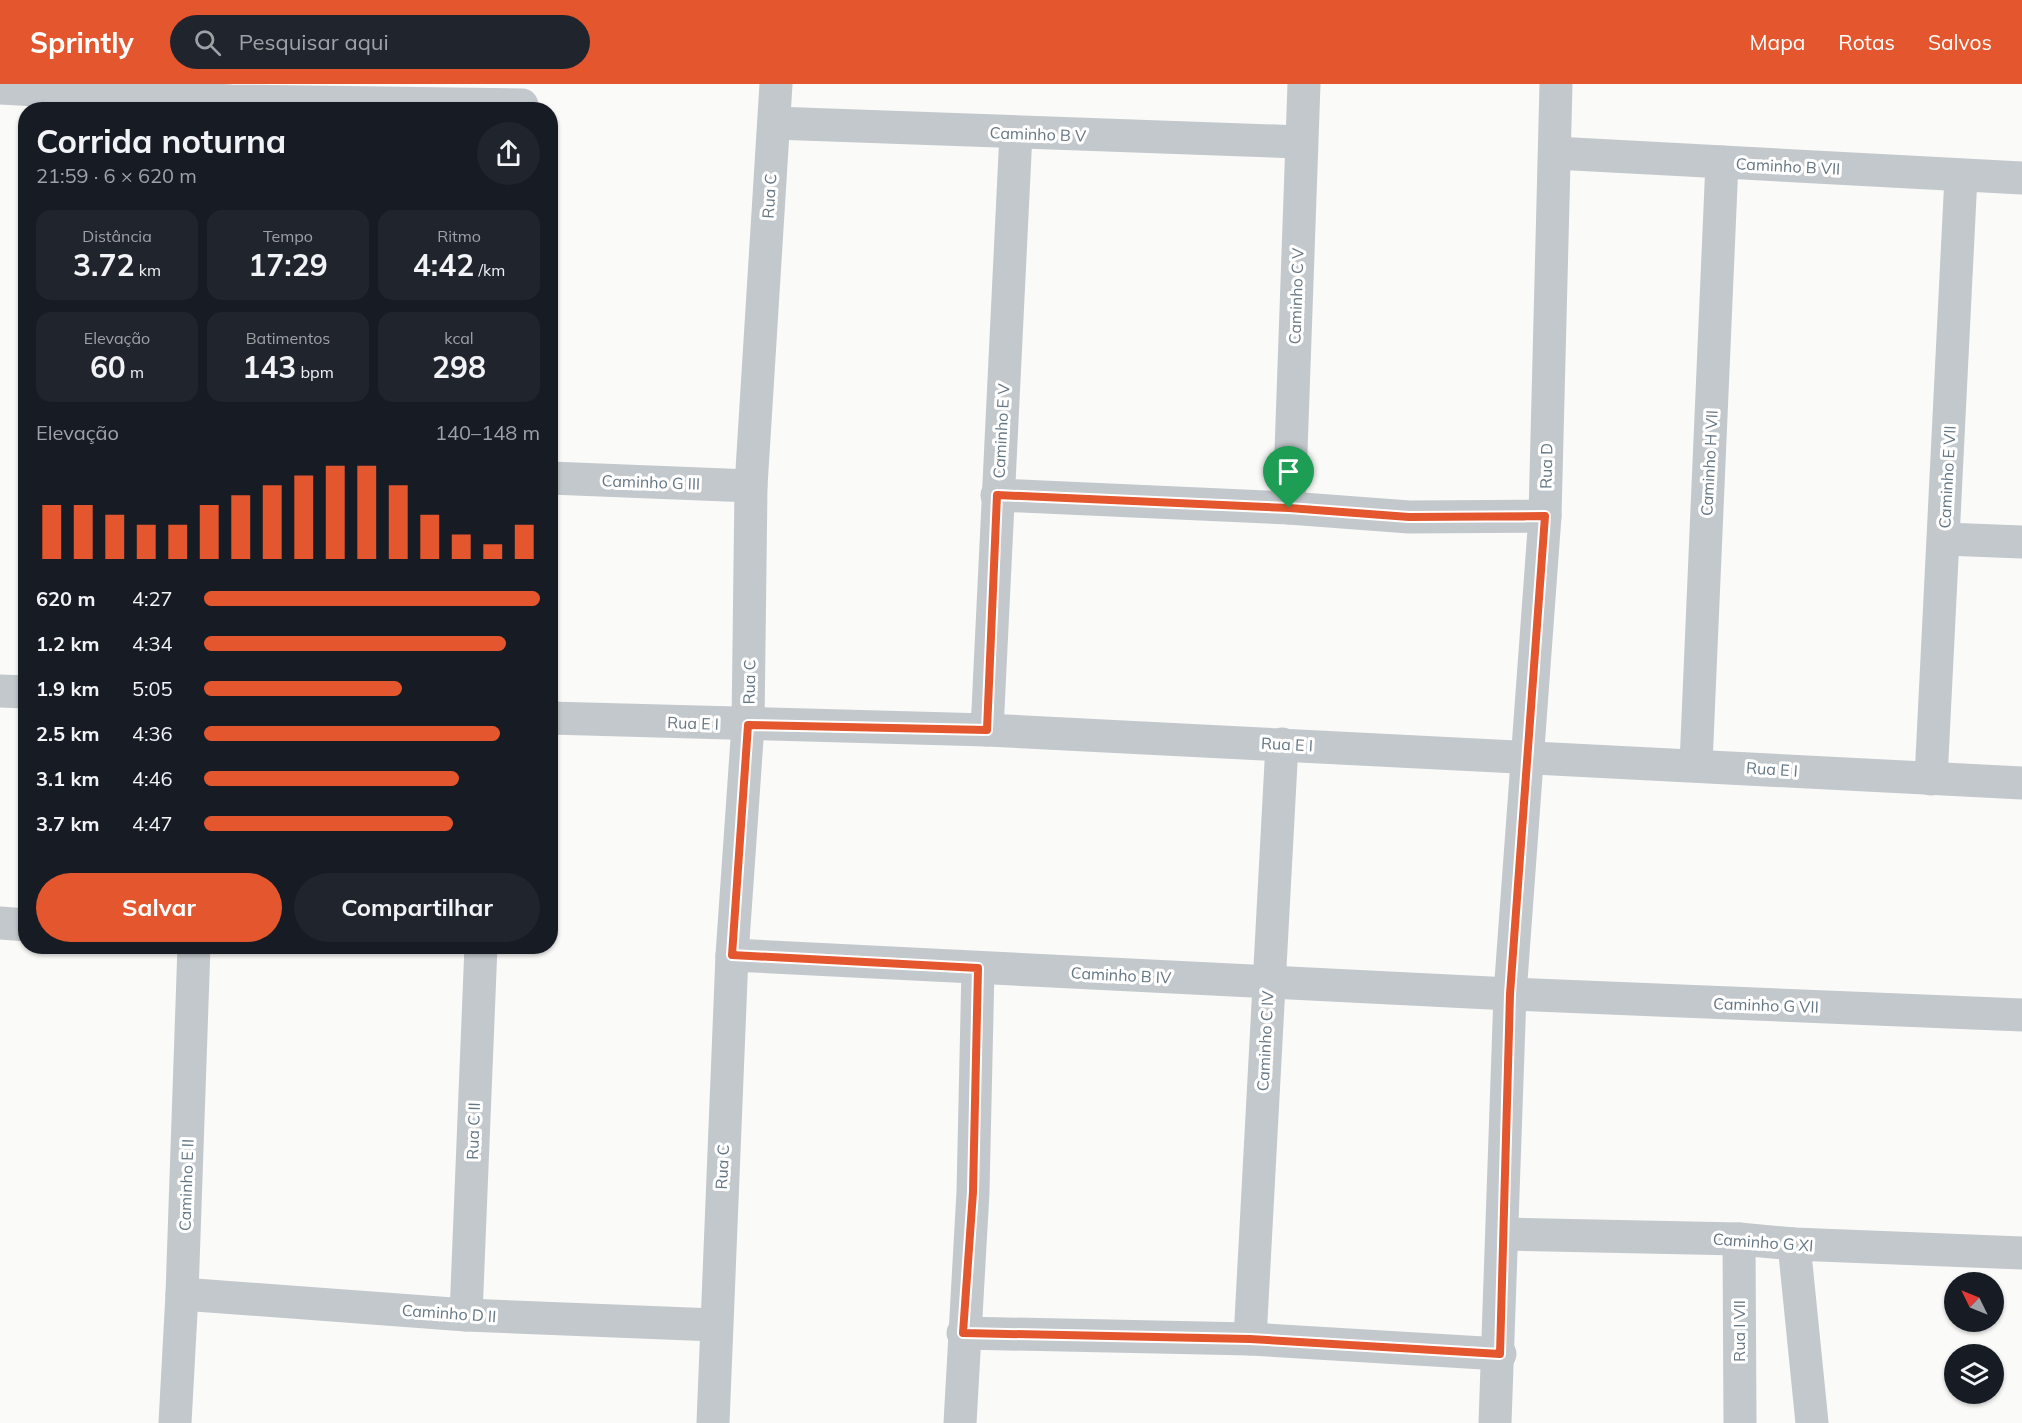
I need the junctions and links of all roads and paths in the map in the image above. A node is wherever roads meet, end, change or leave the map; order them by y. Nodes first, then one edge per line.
1 (776, 84) edge
2 (1304, 84) edge
3 (1556, 84) edge
4 (0, 88) edge
5 (522, 100) edge
6 (190, 102) edge
7 (406, 102) edge
8 (774, 123) junction
9 (1016, 134) junction
10 (1301, 142) junction
11 (1555, 153) junction
12 (1722, 162) junction
13 (1961, 176) junction
14 (2022, 178) edge
15 (558, 478) edge
16 (751, 486) junction
17 (997, 495) junction
18 (1289, 508) junction
19 (1545, 516) junction
20 (1944, 539) junction
21 (2022, 542) edge
22 (0, 692) edge
23 (18, 692) edge
24 (558, 718) edge
25 (748, 725) junction
26 (987, 730) junction
27 (1282, 744) junction
28 (1527, 757) junction
29 (1696, 764) junction
30 (1931, 779) junction
31 (2022, 783) edge
32 (0, 923) edge
33 (18, 924) edge
34 (194, 954) edge
35 (481, 954) edge
36 (732, 955) junction
37 (978, 968) junction
38 (1268, 982) junction
39 (1510, 994) junction
40 (2022, 1015) edge
41 (1504, 1234) junction
42 (1739, 1239) junction
43 (1794, 1244) junction
44 (2022, 1252) edge
45 (182, 1294) junction
46 (466, 1315) junction
47 (715, 1325) junction
48 (963, 1333) junction
49 (1250, 1339) junction
50 (1500, 1354) junction
51 (175, 1423) edge
52 (713, 1423) edge
53 (960, 1423) edge
54 (1495, 1423) edge
55 (1740, 1423) edge
56 (1812, 1423) edge

1 - 8 street, Rua C
2 - 10 street, Caminho C V
3 - 11 street, Rua D
4 - 6 street
5 - 7 street
8 - 9 street, Caminho B V
8 - 16 street, Rua C
9 - 10 street, Caminho B V
9 - 17 street, Caminho E V
10 - 18 street, Caminho C V
11 - 12 street, Caminho B VII
11 - 19 street, Rua D
12 - 13 street, Caminho B VII
12 - 29 street, Caminho H VII
13 - 14 street, Caminho B VII
13 - 20 street, Caminho E VII
15 - 16 street, Caminho G III
16 - 25 street, Rua C
17 - 18 street
17 - 26 street, Caminho E V
18 - 19 street
19 - 28 street, Rua D
20 - 21 street
20 - 30 street, Caminho E VII
22 - 23 street
24 - 25 street, Rua E I
25 - 26 street, Rua E I
25 - 36 street, Rua C
26 - 27 street, Rua E I
27 - 28 street, Rua E I
27 - 38 street, Caminho C IV
28 - 29 street, Rua E I
28 - 39 street, Rua D
29 - 30 street, Rua E I
30 - 31 street, Rua E I
32 - 33 street
34 - 45 street, Caminho E II
35 - 46 street, Rua C II
36 - 37 street, Caminho B IV
36 - 47 street, Rua C
37 - 38 street, Caminho B IV
37 - 48 street
38 - 39 street, Caminho B IV
38 - 49 street, Caminho C IV
39 - 40 street, Caminho G VII
39 - 41 street, Rua D
41 - 42 street, Caminho G XI
41 - 50 street, Rua D
42 - 43 street, Caminho G XI
42 - 55 street, Rua I VII
43 - 44 street, Caminho G XI
43 - 56 street
45 - 46 street, Caminho D II
45 - 51 street, Caminho E II
46 - 47 street, Caminho D II
47 - 52 street, Rua C
48 - 49 street
48 - 53 street
49 - 50 street
50 - 54 street, Rua D

